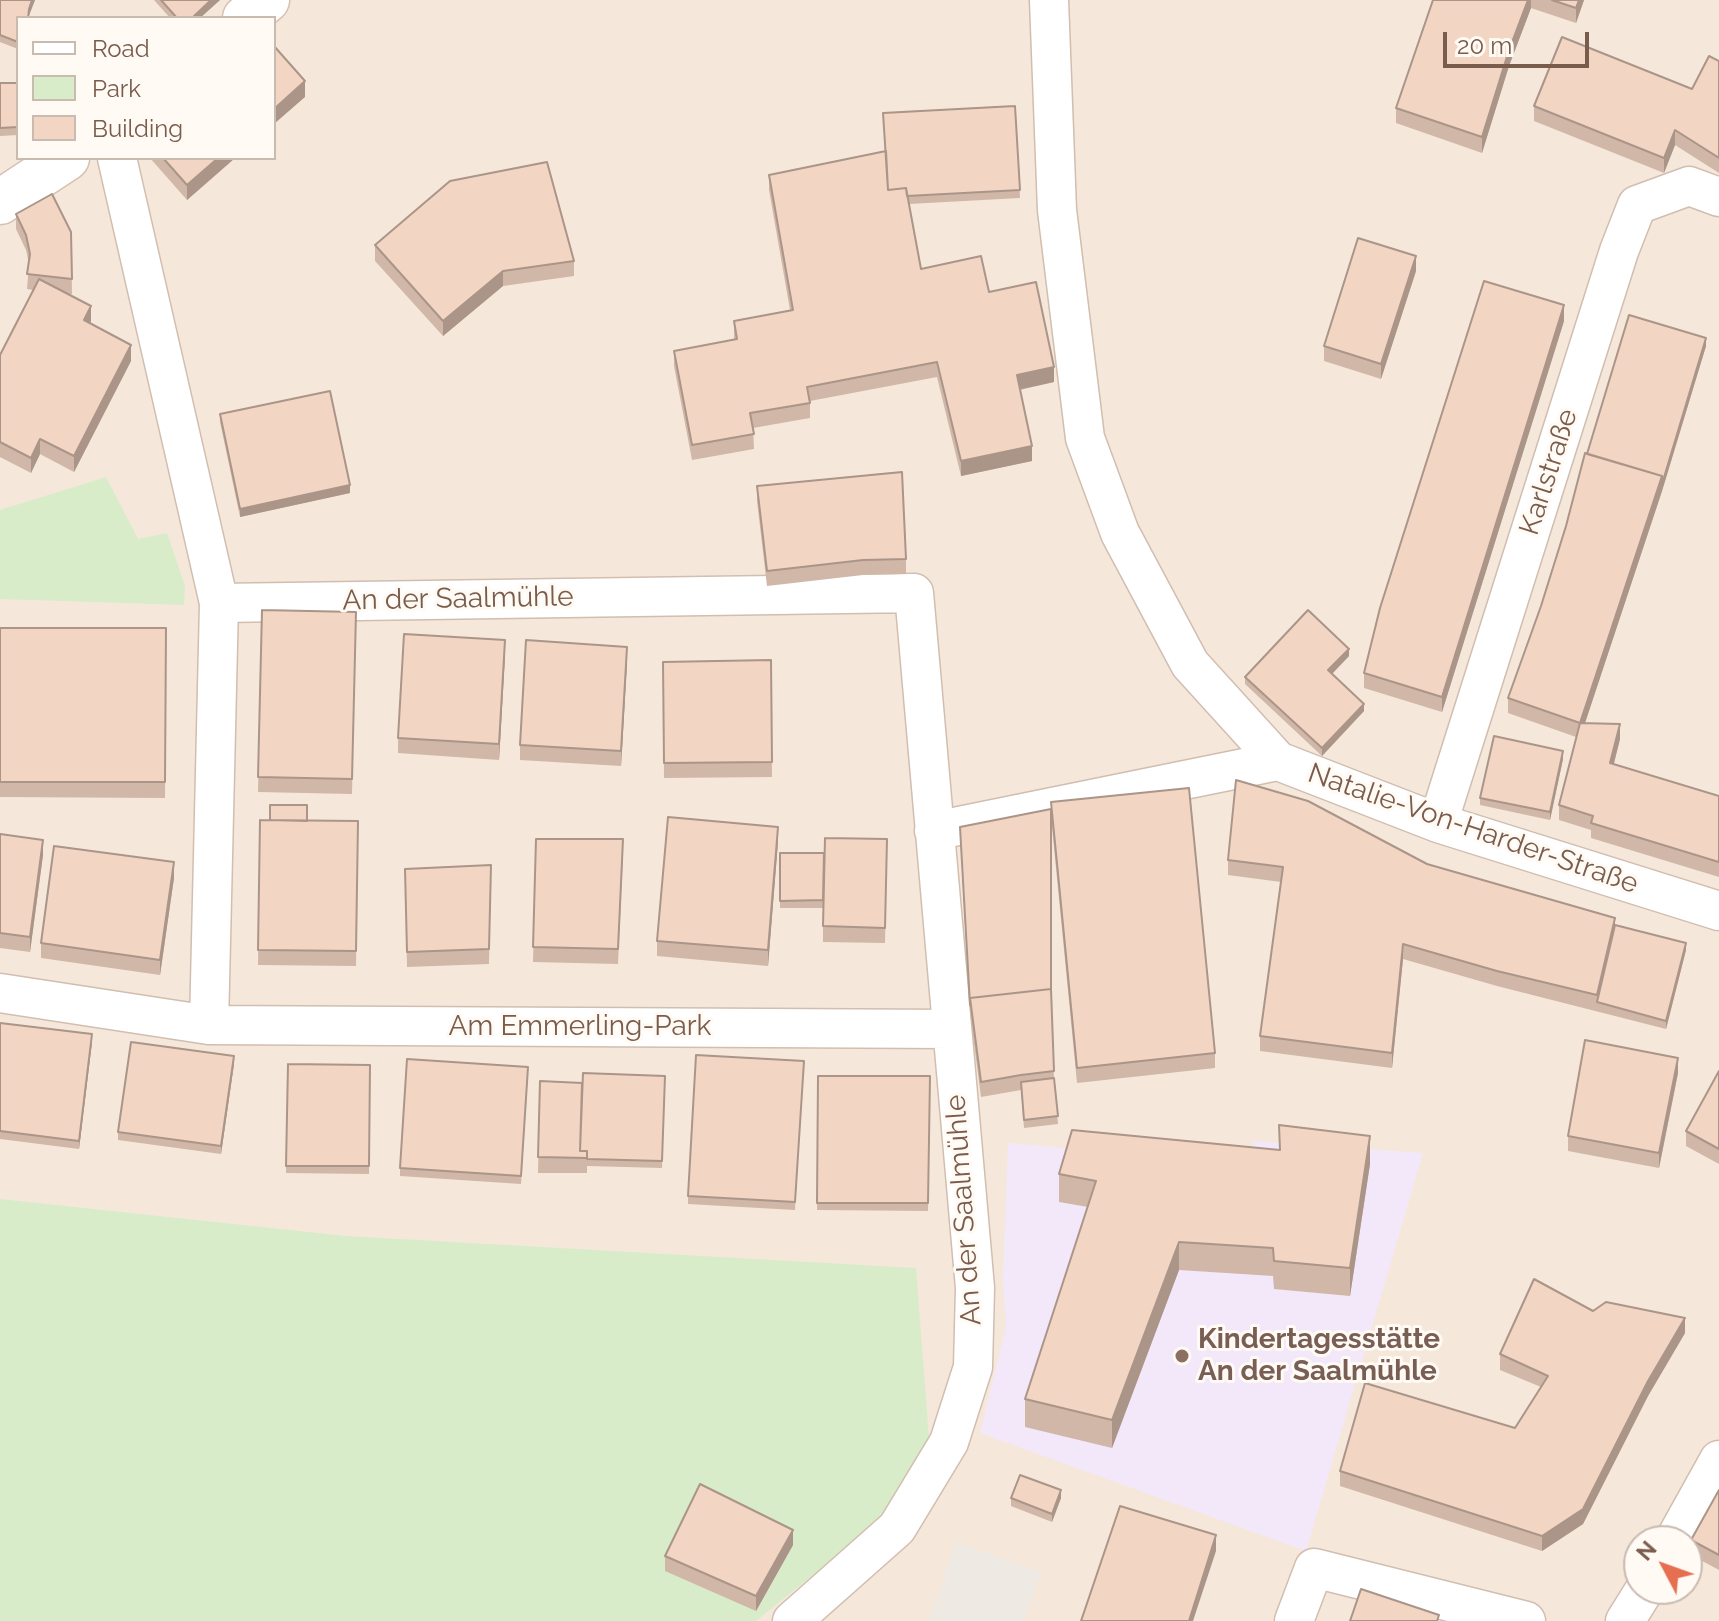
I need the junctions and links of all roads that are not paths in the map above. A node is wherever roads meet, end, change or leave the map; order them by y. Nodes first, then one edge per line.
1 (267, 0) edge
2 (1049, 0) edge
3 (247, 16) edge
4 (64, 160) edge
5 (117, 160) edge
6 (1719, 197) edge
7 (0, 202) edge
8 (219, 603) junction
9 (1278, 761) junction
10 (1438, 823) junction
11 (934, 831) junction
12 (1719, 911) edge
13 (0, 993) edge
14 (209, 1025) junction
15 (951, 1029) junction
16 (1719, 1460) edge
17 (1683, 1525) edge
18 (792, 1621) edge
19 (1294, 1621) edge
20 (1526, 1621) edge

1 - 3 main road
2 - 9 street, Natalie-Von-Harder-Straße
4 - 7 main road
5 - 8 street
6 - 10 street, Karlstraße
8 - 11 street, An der Saalmühle
8 - 14 street
9 - 10 street, Natalie-Von-Harder-Straße
9 - 11 street
10 - 12 street, Natalie-Von-Harder-Straße
11 - 15 street, An der Saalmühle
13 - 14 street, Am Emmerling-Park
14 - 15 street, Am Emmerling-Park
15 - 18 street, An der Saalmühle
16 - 17 street
19 - 20 street

